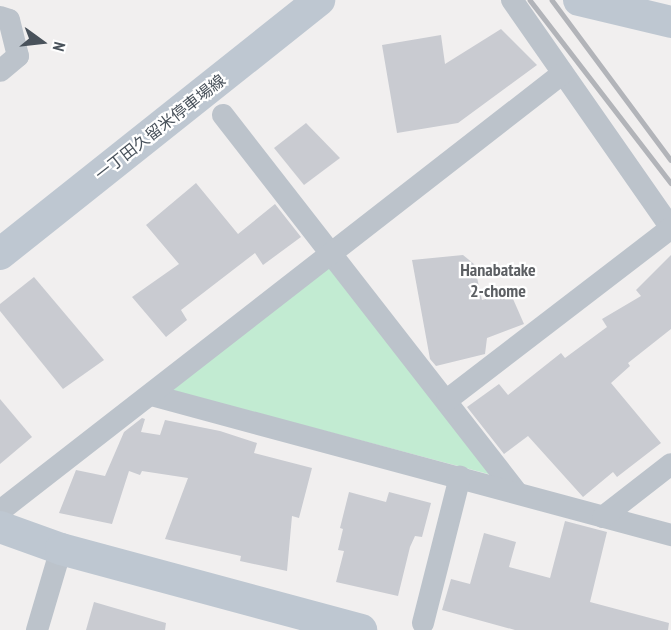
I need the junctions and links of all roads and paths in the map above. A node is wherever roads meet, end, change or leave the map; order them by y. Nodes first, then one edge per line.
1 (320, 0) edge
2 (512, 0) edge
3 (579, 0) edge
4 (610, 4) edge
5 (0, 17) edge
6 (671, 22) edge
7 (0, 71) edge
8 (563, 73) junction
9 (223, 115) dead end
10 (671, 228) edge
11 (0, 254) edge
12 (331, 254) junction
13 (151, 395) junction
14 (447, 400) junction
15 (671, 464) edge
16 (460, 477) junction
17 (516, 491) junction
18 (0, 511) edge
19 (603, 517) junction
20 (0, 527) edge
21 (671, 535) edge
22 (61, 549) junction
23 (423, 623) dead end
24 (37, 630) edge
25 (361, 630) edge

1 - 11 main road, 一丁田久留米停車場線
2 - 8 street
3 - 4 main road
4 - 6 main road
5 - 7 street
8 - 10 street
8 - 12 street
9 - 12 street
10 - 14 street
12 - 13 street
12 - 14 street
13 - 16 street
13 - 18 street
14 - 17 street
15 - 19 street
16 - 17 street
16 - 23 street
17 - 19 street
19 - 21 street
20 - 22 main road
22 - 24 street
22 - 25 main road

